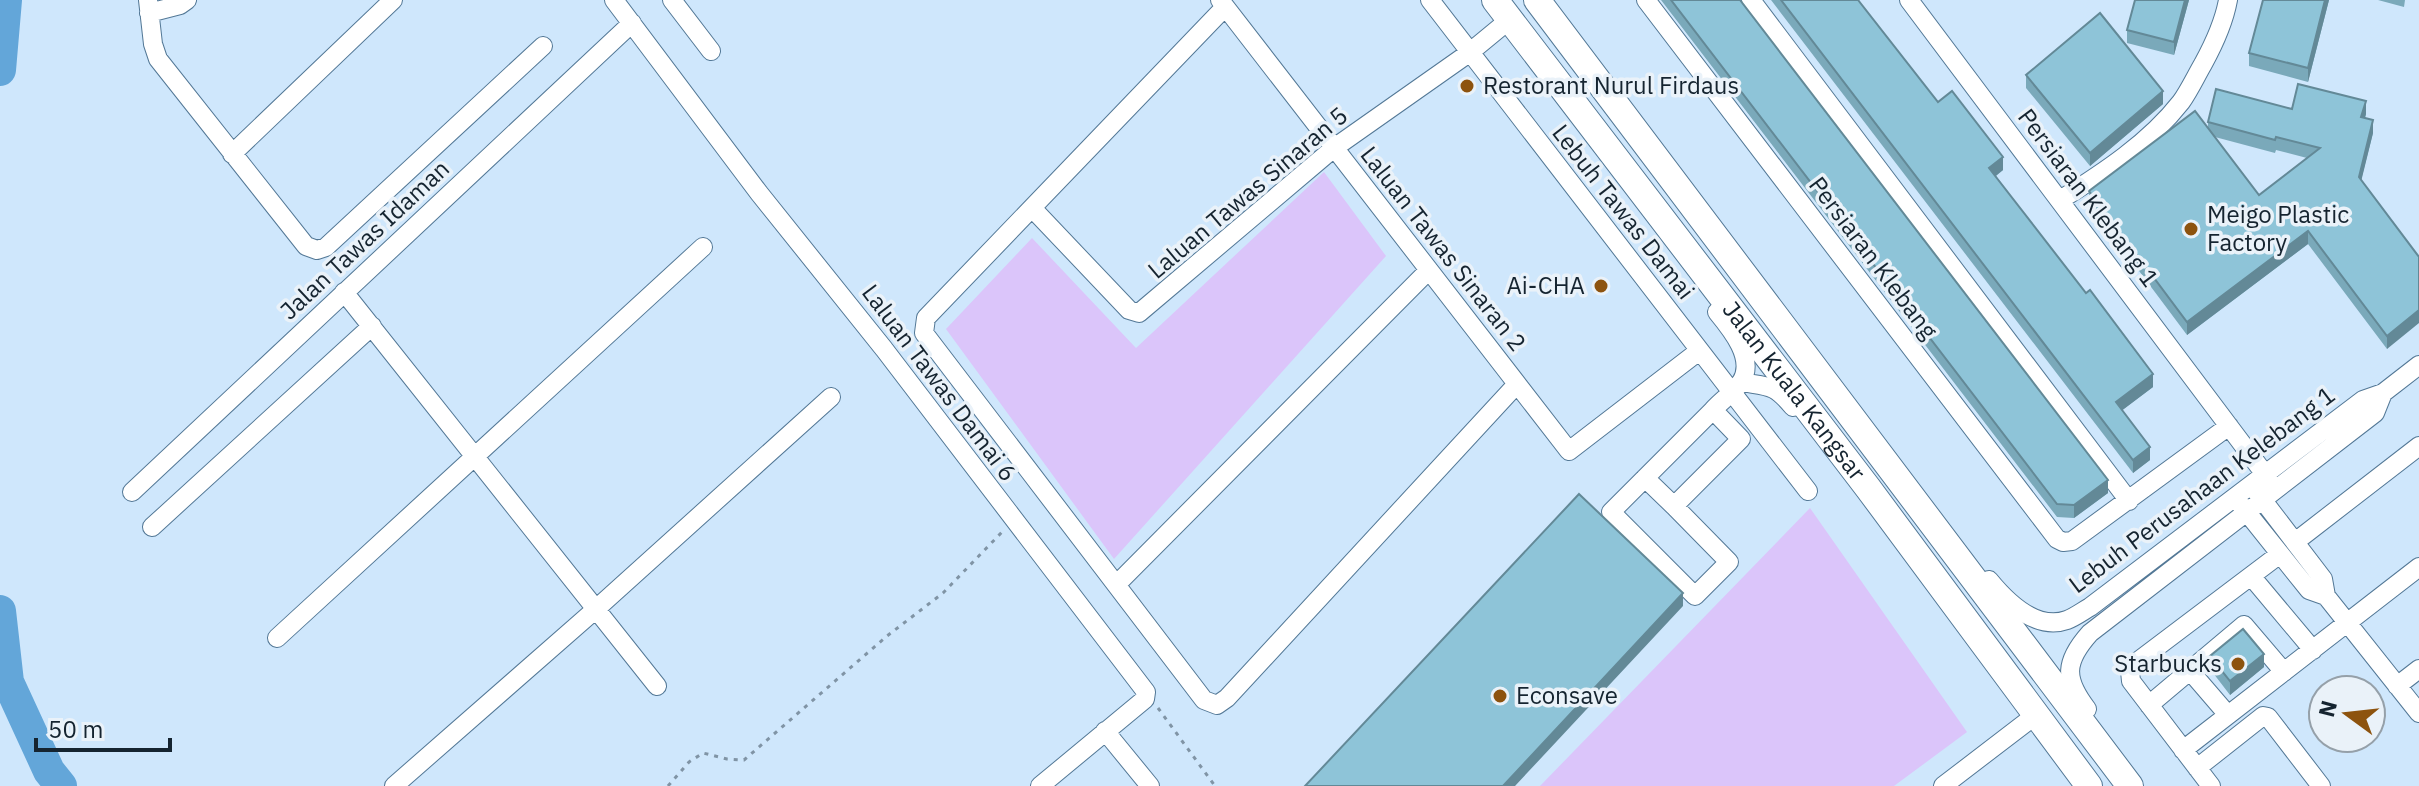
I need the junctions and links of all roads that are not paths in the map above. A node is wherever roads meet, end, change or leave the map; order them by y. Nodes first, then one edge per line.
1 (187, 0) edge
2 (393, 0) edge
3 (614, 0) edge
4 (1430, 0) edge
5 (1537, 0) edge
6 (1646, 0) edge
7 (1751, 0) edge
8 (1909, 0) edge
9 (2228, 0) edge
10 (678, 2) edge
11 (1222, 3) edge
12 (148, 7) edge
13 (1502, 10) edge
14 (632, 23) junction
15 (543, 46) dead end
16 (711, 51) dead end
17 (1469, 53) junction
18 (1334, 148) junction
19 (232, 154) junction
20 (2060, 200) junction
21 (1033, 209) junction
22 (703, 247) dead end
23 (1429, 270) junction
24 (1710, 282) junction
25 (344, 292) junction
26 (372, 326) junction
27 (1699, 351) junction
28 (2419, 365) edge
29 (1517, 384) junction
30 (1736, 386) junction
31 (831, 397) dead end
32 (1713, 410) junction
33 (2229, 426) junction
34 (2419, 446) edge
35 (475, 457) junction
36 (1844, 457) junction
37 (1645, 478) junction
38 (2264, 487) junction
39 (1808, 491) dead end
40 (132, 492) dead end
41 (2235, 497) junction
42 (2129, 501) junction
43 (1674, 506) junction
44 (2247, 512) junction
45 (152, 527) dead end
46 (1939, 535) junction
47 (2288, 548) junction
48 (2419, 567) edge
49 (2251, 576) junction
50 (1117, 584) junction
51 (596, 609) junction
52 (2348, 623) junction
53 (277, 638) dead end
54 (2313, 650) junction
55 (2419, 669) edge
56 (2191, 672) junction
57 (2284, 672) junction
58 (657, 686) dead end
59 (2397, 686) junction
60 (2149, 705) junction
61 (2419, 713) edge
62 (2037, 714) junction
63 (2228, 715) junction
64 (1105, 731) junction
65 (2183, 750) junction
66 (2197, 768) junction
67 (2122, 776) edge
68 (394, 786) edge
69 (1040, 786) edge
70 (1150, 786) edge
71 (1943, 786) edge
72 (2089, 786) edge
73 (2211, 786) edge
74 (2321, 786) edge

1 - 12 street
2 - 19 street
3 - 14 street, Laluan Tawas Damai 6
4 - 17 street, Lebuh Tawas Damai
5 - 46 highway, Jalan Kuala Kangsar
6 - 42 street, Persiaran Klebang
7 - 42 street
8 - 20 street, Persiaran Klebang 1
9 - 20 street
10 - 16 street
11 - 18 street, Laluan Tawas Sinaran 2
11 - 21 street
12 - 19 street
13 - 17 street, Laluan Tawas Sinaran 5
13 - 24 highway, Jalan Kuala Kangsar
14 - 25 street, Jalan Tawas Idaman
14 - 64 street, Laluan Tawas Damai 6
15 - 19 street
17 - 18 street, Laluan Tawas Sinaran 5
17 - 27 street, Lebuh Tawas Damai
18 - 21 street, Laluan Tawas Sinaran 5
18 - 23 street, Laluan Tawas Sinaran 2
20 - 33 street, Persiaran Klebang 1
21 - 50 street
22 - 35 street
23 - 29 street, Laluan Tawas Sinaran 2
23 - 50 street
24 - 30 street
24 - 36 highway, Jalan Kuala Kangsar
25 - 26 street
25 - 40 street, Jalan Tawas Idaman
26 - 35 street
26 - 45 street
27 - 29 street, Laluan Tawas Sinaran 2
27 - 30 street, Lebuh Tawas Damai
28 - 38 street, Lebuh Perusahaan Kelebang 1
29 - 50 street
30 - 32 street
30 - 36 street
30 - 39 street, Lebuh Tawas Damai
31 - 51 street
32 - 37 street
32 - 43 street
33 - 38 street, Persiaran Klebang 1
33 - 42 street
34 - 47 street
35 - 51 street
35 - 53 street
36 - 62 highway, Jalan Kuala Kangsar
37 - 43 street
37 - 43 street
38 - 41 street, Lebuh Perusahaan Kelebang 1
38 - 44 street, Lebuh Perusahaan Kelebang 1
38 - 47 street, Persiaran Klebang 1
41 - 44 street
41 - 46 street, Lebuh Perusahaan Kelebang 1
44 - 47 street
44 - 67 street, Lebuh Perusahaan Kelebang 1
46 - 67 highway, Jalan Kuala Kangsar
47 - 49 street
47 - 52 street
48 - 52 street
49 - 54 street
49 - 60 street
51 - 58 street
51 - 68 street
52 - 54 street
52 - 59 street
54 - 57 street
55 - 59 street
56 - 57 street
56 - 60 street
56 - 63 street
57 - 63 street
59 - 61 street
60 - 65 street
62 - 71 street
62 - 72 highway, Jalan Kuala Kangsar
63 - 65 street
64 - 69 street
64 - 70 street
65 - 66 street
66 - 73 street
66 - 74 street

